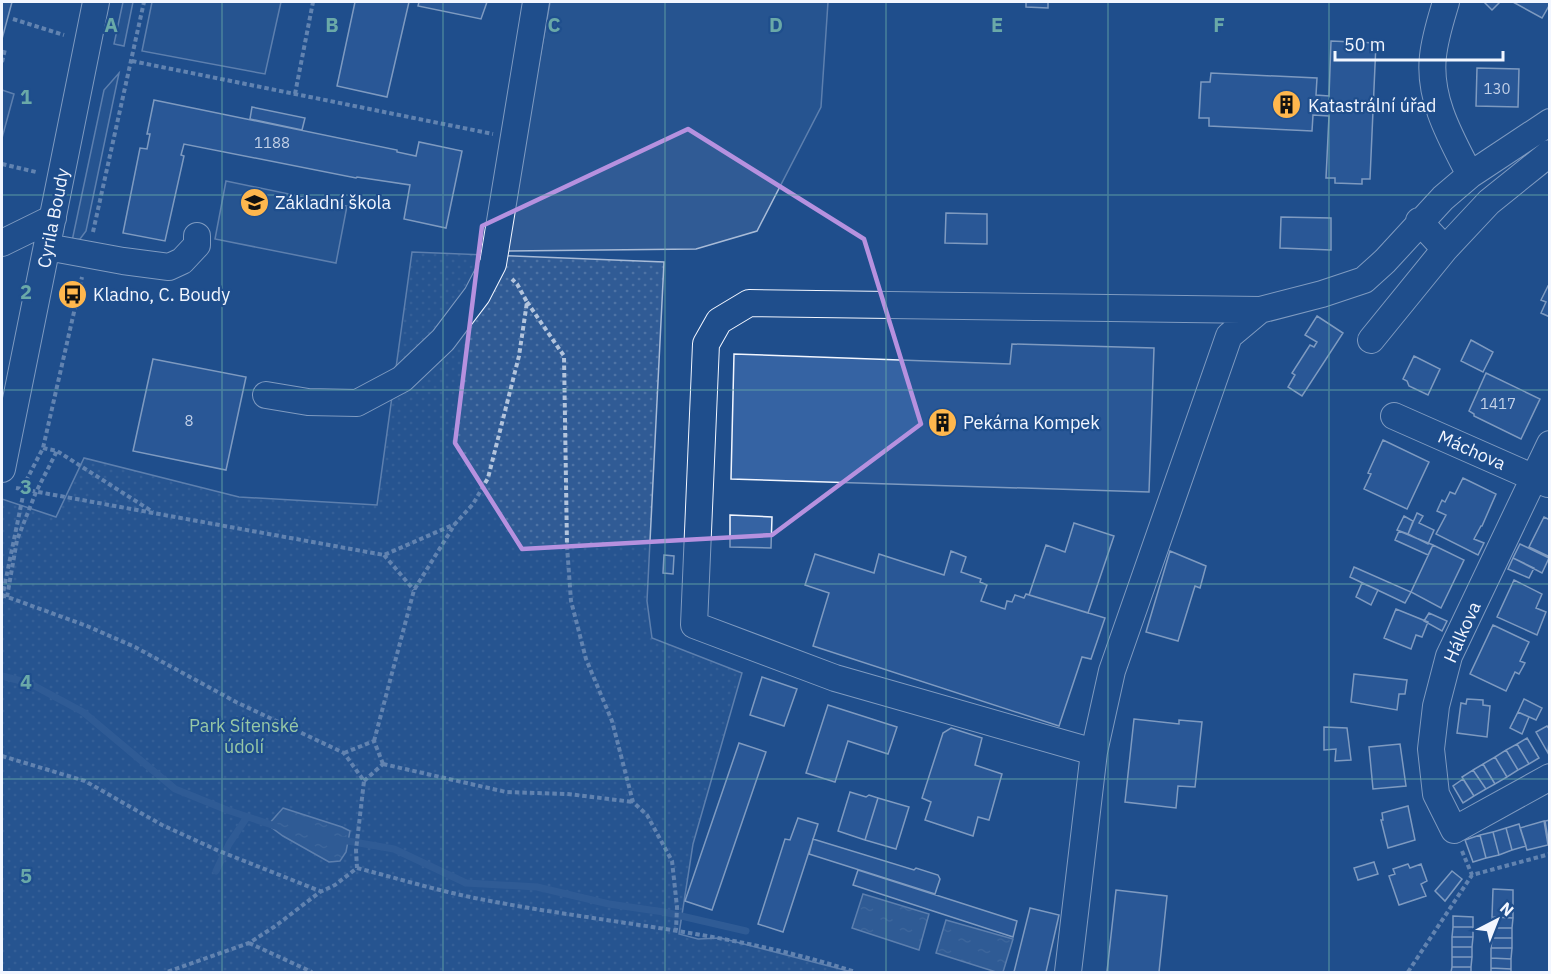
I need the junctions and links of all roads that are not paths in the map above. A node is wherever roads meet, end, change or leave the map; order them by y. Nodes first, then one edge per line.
1 (96, 2) edge
2 (536, 2) edge
3 (1446, 2) edge
4 (1546, 132) edge
5 (1550, 153) edge
6 (1470, 175) junction
7 (53, 218) junction
8 (1419, 221) junction
9 (198, 236) dead end
10 (2, 243) edge
11 (47, 247) junction
12 (1445, 249) junction
13 (1260, 310) junction
14 (1371, 340) dead end
15 (266, 395) dead end
16 (7, 416) edge
17 (1394, 416) dead end
18 (1550, 444) edge
19 (7, 478) edge
20 (1542, 482) edge
21 (1094, 752) junction
22 (1550, 777) edge
23 (1068, 972) edge

1 - 7 street, Cyrila Boudy
2 - 15 street
3 - 6 street
4 - 6 street
5 - 12 street
6 - 8 street
7 - 10 street
7 - 11 street, Cyrila Boudy
8 - 12 street
8 - 13 street
9 - 11 street
11 - 16 street, Cyrila Boudy
12 - 14 street
13 - 21 street
13 - 21 street
16 - 19 street, Cyrila Boudy
17 - 20 street, Máchova
18 - 20 street, Hálkova
20 - 22 street, Hálkova
21 - 23 street

